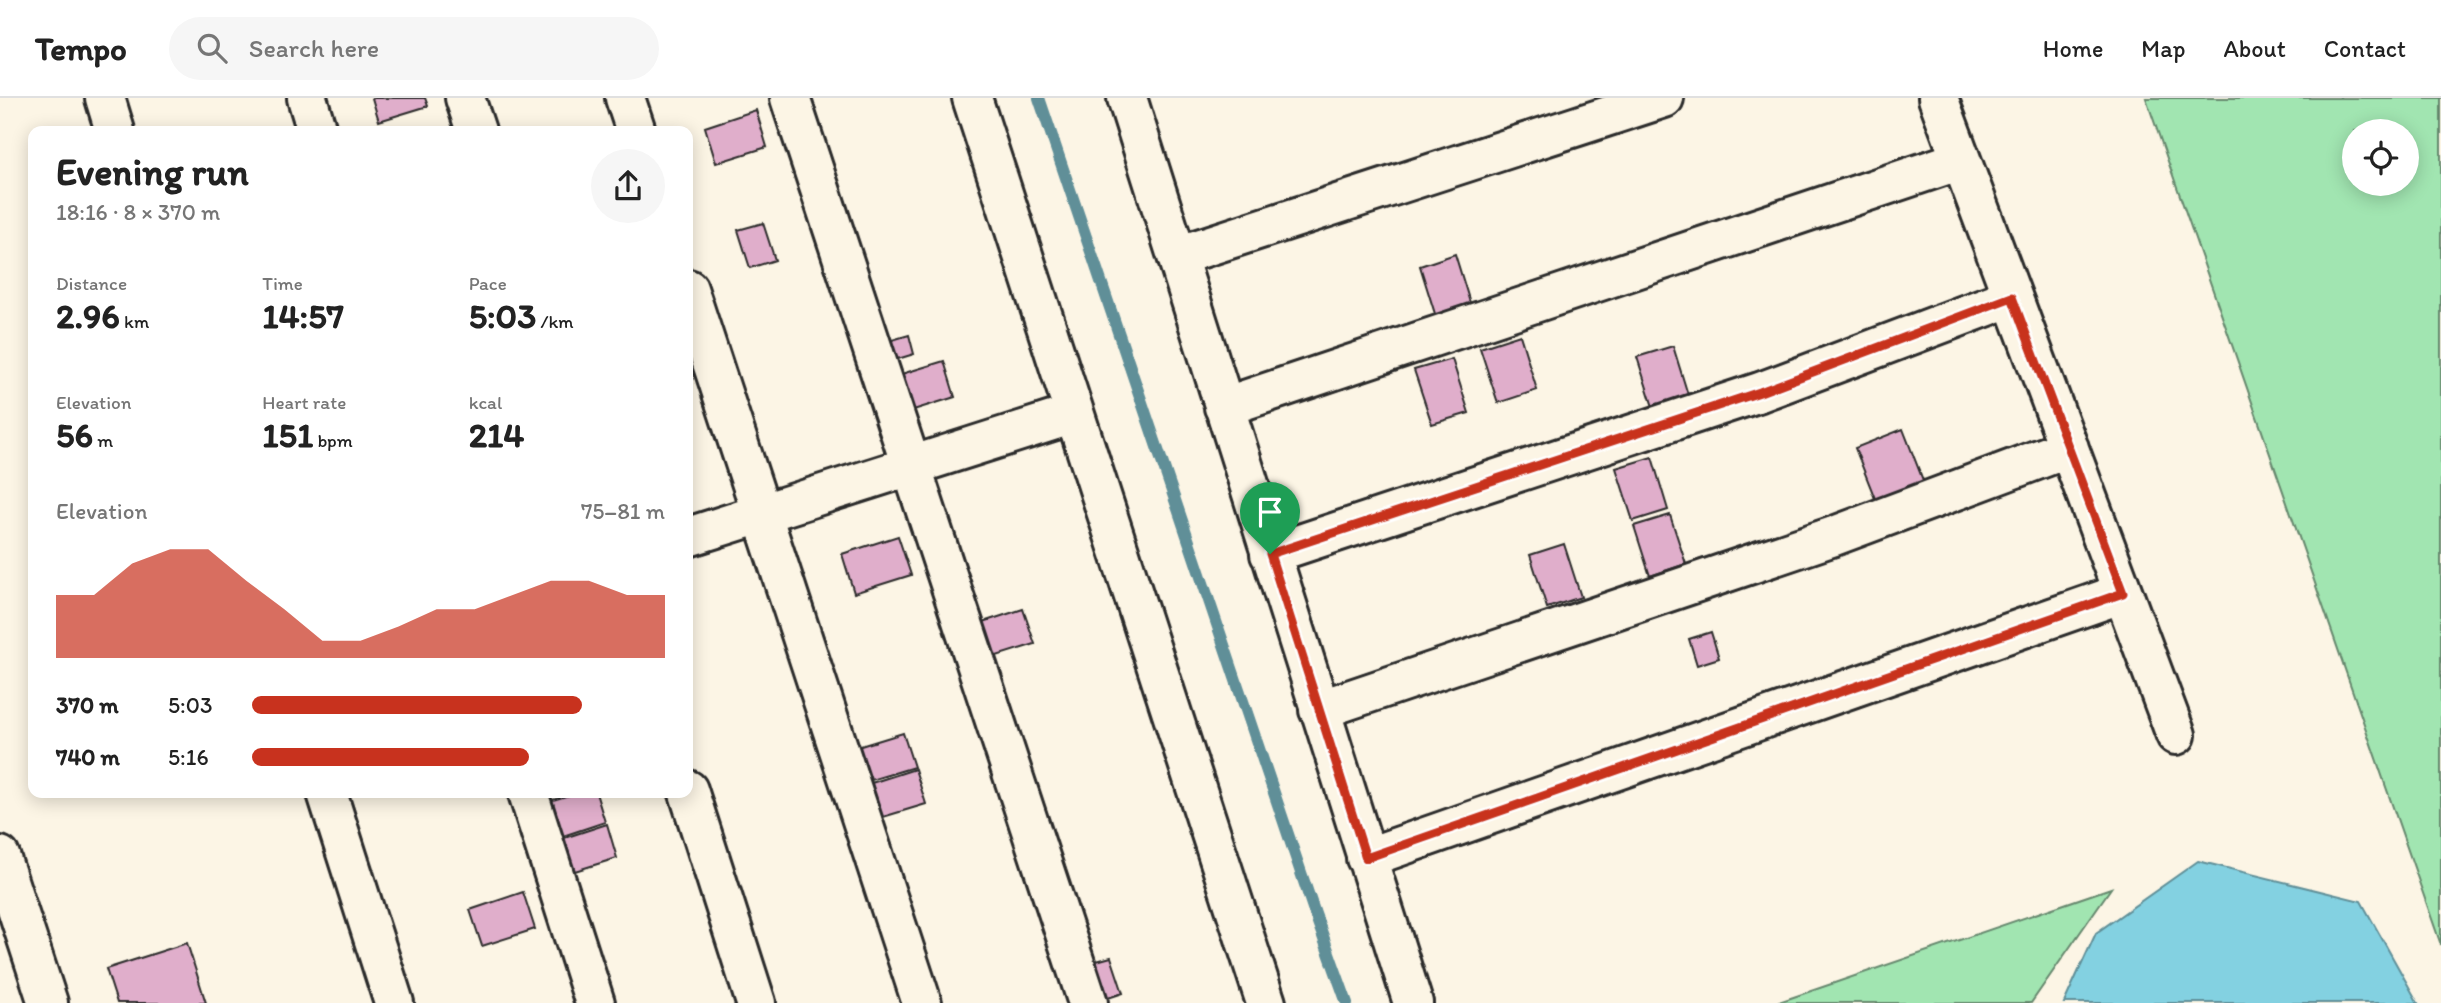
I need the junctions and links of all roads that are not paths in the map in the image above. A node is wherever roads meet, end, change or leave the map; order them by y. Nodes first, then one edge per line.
1 (105, 98) edge
2 (307, 98) edge
3 (465, 98) edge
4 (625, 98) edge
5 (790, 98) edge
6 (972, 98) edge
7 (1127, 98) edge
8 (1664, 98) edge
9 (1938, 98) edge
10 (113, 126) edge
11 (315, 126) edge
12 (474, 126) edge
13 (634, 126) edge
14 (1961, 160) junction
15 (1177, 256) junction
16 (2012, 297) junction
17 (693, 304) edge
18 (1224, 407) junction
19 (1074, 414) junction
20 (2069, 448) junction
21 (912, 466) junction
22 (761, 513) junction
23 (693, 535) edge
24 (1270, 554) junction
25 (2123, 593) junction
26 (1319, 710) junction
27 (2176, 735) dead end
28 (329, 798) edge
29 (530, 798) edge
30 (691, 798) edge
31 (0, 856) edge
32 (1366, 858) junction
33 (48, 1003) edge
34 (394, 1003) edge
35 (595, 1003) edge
36 (756, 1003) edge
37 (922, 1003) edge
38 (1088, 1003) edge
39 (1266, 1003) edge
40 (1412, 1003) edge

1 - 10 street
2 - 11 street
3 - 12 street
4 - 13 street
5 - 21 street
6 - 19 street
7 - 15 street
8 - 15 street
9 - 14 street
14 - 16 street
14 - 18 street
15 - 18 street
16 - 20 street
16 - 24 street
17 - 22 street
18 - 24 street
19 - 21 street
19 - 39 street
20 - 25 street
20 - 26 street
21 - 22 street
21 - 38 street
22 - 23 street
22 - 37 street
24 - 26 street
25 - 27 street
25 - 32 street
26 - 32 street
28 - 34 street
29 - 35 street
30 - 36 street
31 - 33 street
32 - 40 street

